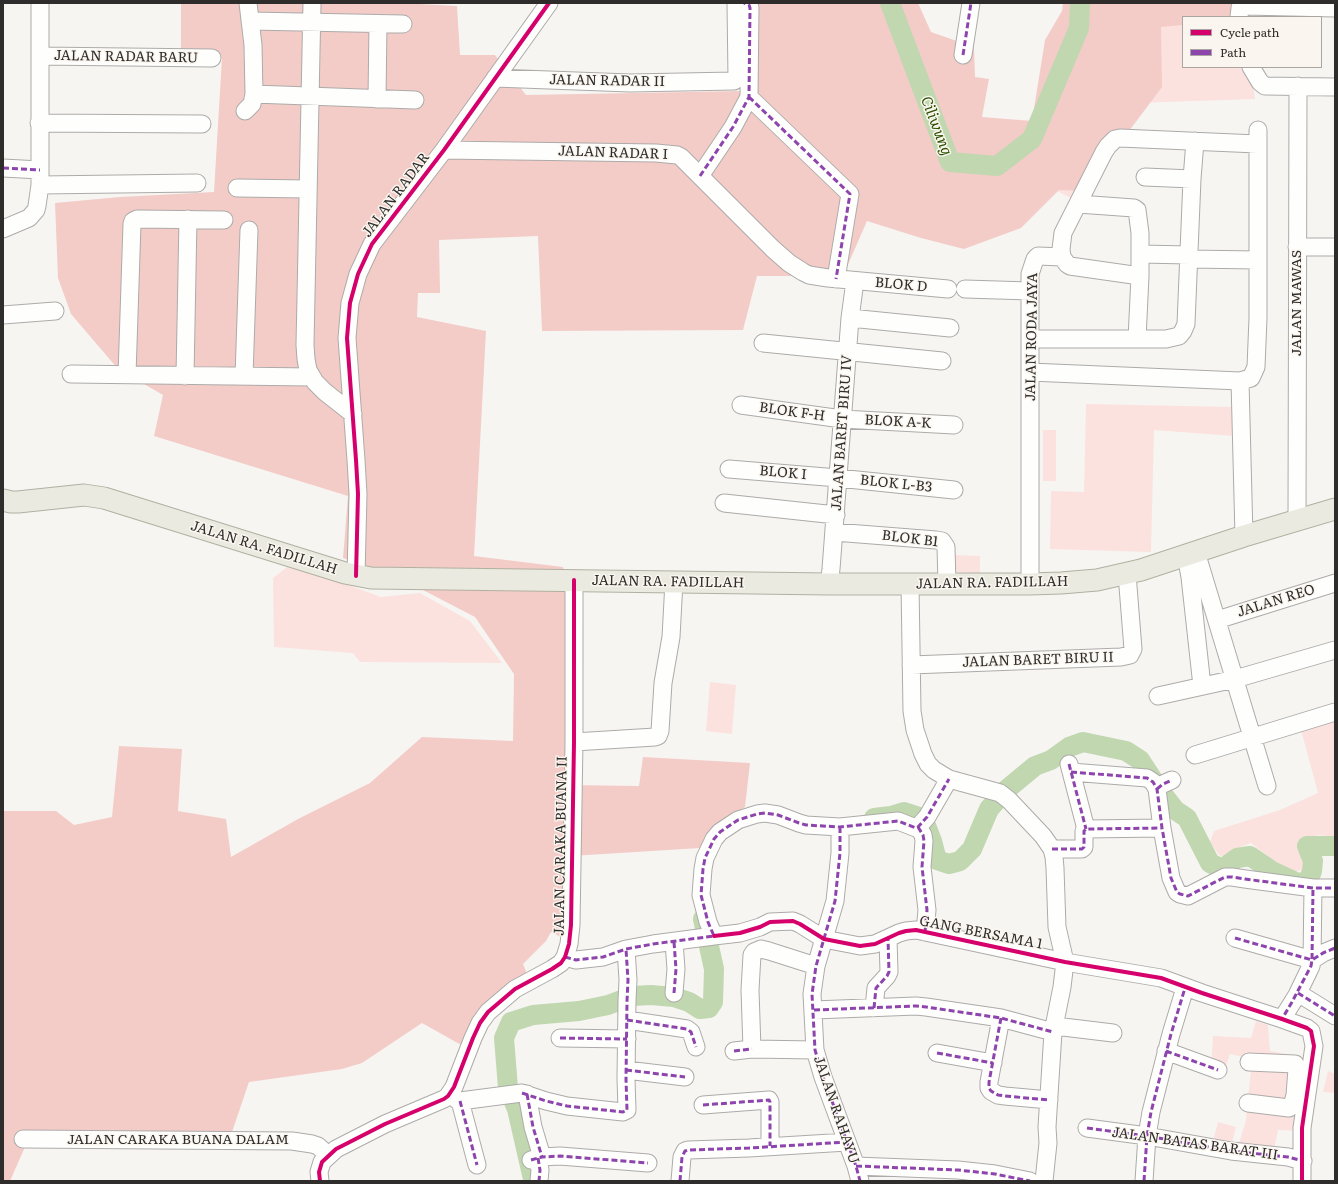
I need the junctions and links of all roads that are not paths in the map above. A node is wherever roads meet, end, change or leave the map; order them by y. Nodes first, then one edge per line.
1 (40, 3) edge
2 (248, 3) edge
3 (312, 3) edge
4 (549, 3) edge
5 (736, 3) edge
6 (744, 3) edge
7 (970, 3) edge
8 (1335, 8) edge
9 (1239, 16) edge
10 (250, 21) junction
11 (311, 22) junction
12 (378, 24) junction
13 (403, 24) dead end
14 (963, 55) dead end
15 (40, 56) junction
16 (212, 58) dead end
17 (1252, 68) edge
18 (495, 78) junction
19 (1298, 86) junction
20 (1335, 87) edge
21 (254, 94) junction
22 (310, 96) junction
23 (749, 97) junction
24 (378, 98) junction
25 (415, 100) dead end
26 (245, 111) dead end
27 (39, 123) junction
28 (202, 124) dead end
29 (1195, 141) junction
30 (444, 150) junction
31 (3, 168) edge
32 (700, 176) junction
33 (1145, 177) dead end
34 (40, 178) junction
35 (1192, 179) junction
36 (197, 183) dead end
37 (237, 188) dead end
38 (308, 189) junction
39 (1078, 204) junction
40 (188, 219) junction
41 (224, 220) dead end
42 (3, 229) edge
43 (249, 230) dead end
44 (1297, 247) junction
45 (1335, 247) edge
46 (1140, 254) junction
47 (1062, 257) junction
48 (1188, 257) junction
49 (1258, 260) junction
50 (1140, 276) junction
51 (836, 279) junction
52 (855, 281) junction
53 (948, 289) dead end
54 (965, 289) dead end
55 (1030, 291) junction
56 (55, 311) dead end
57 (3, 315) edge
58 (850, 318) junction
59 (950, 328) dead end
60 (1030, 339) junction
61 (1137, 339) junction
62 (763, 343) dead end
63 (847, 352) junction
64 (942, 361) dead end
65 (1030, 372) junction
66 (71, 374) dead end
67 (127, 375) junction
68 (186, 376) junction
69 (244, 376) junction
70 (312, 377) junction
71 (1240, 381) junction
72 (741, 405) dead end
73 (353, 414) junction
74 (842, 419) junction
75 (954, 425) dead end
76 (729, 469) dead end
77 (838, 478) junction
78 (954, 490) dead end
79 (3, 500) edge
80 (724, 502) dead end
81 (1335, 509) edge
82 (836, 515) junction
83 (1297, 520) junction
84 (834, 532) junction
85 (1244, 536) junction
86 (1191, 553) junction
87 (1127, 574) junction
88 (356, 576) junction
89 (574, 580) junction
90 (674, 582) junction
91 (1335, 583) edge
92 (829, 584) junction
93 (910, 584) junction
94 (947, 584) junction
95 (1030, 584) junction
96 (1217, 620) junction
97 (1335, 650) edge
98 (911, 665) junction
99 (1235, 679) junction
100 (1202, 686) junction
101 (1158, 696) dead end
102 (1335, 712) edge
103 (1253, 738) junction
104 (574, 742) junction
105 (1195, 755) dead end
106 (949, 779) junction
107 (1267, 786) dead end
108 (922, 823) junction
109 (840, 827) junction
110 (1162, 828) junction
111 (1086, 829) junction
112 (1052, 849) junction
113 (1313, 888) junction
114 (1335, 888) edge
115 (925, 932) junction
116 (710, 936) junction
117 (888, 938) junction
118 (1235, 938) dead end
119 (824, 939) junction
120 (674, 942) junction
121 (1335, 948) edge
122 (626, 949) junction
123 (565, 957) junction
124 (1312, 960) junction
125 (1065, 962) junction
126 (816, 966) junction
127 (1185, 988) junction
128 (674, 993) dead end
129 (1298, 993) junction
130 (874, 1008) junction
131 (814, 1010) junction
132 (1335, 1016) edge
133 (1001, 1018) junction
134 (1282, 1019) junction
135 (627, 1020) junction
136 (1054, 1029) junction
137 (1113, 1033) dead end
138 (560, 1038) dead end
139 (627, 1039) junction
140 (696, 1047) dead end
141 (752, 1049) junction
142 (815, 1050) junction
143 (734, 1051) dead end
144 (1166, 1051) junction
145 (937, 1053) dead end
146 (1249, 1062) dead end
147 (993, 1063) junction
148 (626, 1070) junction
149 (1218, 1070) dead end
150 (685, 1077) dead end
151 (525, 1094) junction
152 (1300, 1095) junction
153 (456, 1097) junction
154 (1049, 1100) junction
155 (1248, 1104) dead end
156 (703, 1106) dead end
157 (1087, 1128) dead end
158 (1147, 1136) junction
159 (23, 1139) dead end
160 (847, 1142) junction
161 (770, 1146) junction
162 (328, 1155) junction
163 (537, 1158) junction
164 (1303, 1161) junction
165 (648, 1163) dead end
166 (477, 1165) dead end
167 (858, 1173) edge
168 (320, 1181) edge
169 (539, 1181) edge
170 (680, 1181) edge
171 (1030, 1181) edge
172 (1044, 1181) edge
173 (1144, 1181) edge
174 (1302, 1181) edge

1 - 15 street, JALAN RADAR BARU
2 - 10 street
3 - 11 street
4 - 18 street, JALAN RADAR
5 - 18 street, JALAN RADAR II
6 - 23 street
7 - 14 street
8 - 9 street
10 - 11 street
10 - 21 street
11 - 12 street
11 - 22 street
12 - 13 street
12 - 24 street
15 - 16 street, JALAN RADAR BARU
15 - 27 street, JALAN RADAR BARU
17 - 19 street
18 - 30 street, JALAN RADAR
19 - 20 street
19 - 44 street, JALAN MAWAS
21 - 22 street
21 - 26 street
22 - 24 street
22 - 38 street
23 - 32 street
23 - 51 street
24 - 25 street
27 - 28 street
27 - 34 street, JALAN RADAR BARU
29 - 35 street
29 - 39 street
29 - 49 street
30 - 32 street, JALAN RADAR I
30 - 73 street, JALAN RADAR
31 - 34 street
32 - 51 street, JALAN RADAR I
33 - 35 street
34 - 36 street
34 - 42 street, JALAN RADAR BARU
35 - 48 street
37 - 38 street
38 - 70 street
39 - 46 street
39 - 47 street
40 - 41 street
40 - 67 street
40 - 68 street
43 - 69 street
44 - 45 street
44 - 83 street, JALAN MAWAS
46 - 48 street
46 - 50 street
47 - 50 street
47 - 55 street, JALAN RODA JAYA
48 - 49 street
48 - 61 street
49 - 71 street
50 - 61 street
51 - 52 street, JALAN RADAR I
52 - 53 street, BLOK D
52 - 58 street, JALAN BARET BIRU IV
54 - 55 street
55 - 60 street, JALAN RODA JAYA
56 - 57 street
58 - 59 street
58 - 63 street, JALAN BARET BIRU IV
60 - 61 street
60 - 65 street, JALAN RODA JAYA
62 - 63 street
63 - 64 street
63 - 74 street, JALAN BARET BIRU IV
65 - 71 street
65 - 95 street, JALAN RODA JAYA
66 - 67 street
67 - 68 street
68 - 69 street
69 - 70 street
70 - 73 street
71 - 85 street
72 - 74 street, BLOK F-H
73 - 88 street, JALAN RADAR
74 - 75 street, BLOK A-K
74 - 77 street, JALAN BARET BIRU IV
76 - 77 street, BLOK I
77 - 78 street, BLOK L-B3
77 - 82 street, JALAN BARET BIRU IV
79 - 88 main road, JALAN RA. FADILLAH
80 - 82 street
81 - 83 main road, JALAN RA. FADILLAH
82 - 84 street, JALAN BARET BIRU IV
83 - 85 main road, JALAN RA. FADILLAH
84 - 92 street, JALAN BARET BIRU IV
84 - 94 street, BLOK B1
85 - 86 main road, JALAN RA. FADILLAH
86 - 87 main road, JALAN RA. FADILLAH
86 - 96 street
86 - 100 street
87 - 95 main road, JALAN RA. FADILLAH
87 - 98 street, JALAN BARET BIRU II
88 - 89 main road, JALAN RA. FADILLAH
89 - 90 main road, JALAN RA. FADILLAH
89 - 104 street, JALAN CARAKA BUANA II
90 - 92 main road, JALAN RA. FADILLAH
90 - 104 street
91 - 96 street, JALAN REO
92 - 93 main road, JALAN RA. FADILLAH
93 - 94 main road, JALAN RA. FADILLAH
93 - 98 street
94 - 95 main road, JALAN RA. FADILLAH
96 - 99 street
97 - 99 street
98 - 106 street
99 - 100 street
99 - 103 street
100 - 101 street
102 - 103 street
103 - 105 street
103 - 107 street
104 - 123 street, JALAN CARAKA BUANA II
106 - 108 street
106 - 112 street
108 - 109 street
108 - 115 street
109 - 116 street
109 - 119 street, JALAN RAHAYU
110 - 111 street
110 - 111 street
110 - 113 street
111 - 112 street
112 - 125 street
113 - 114 street
113 - 124 street
115 - 117 street, GANG BERSAMA 1
115 - 125 street, GANG BERSAMA 1
116 - 119 street
116 - 120 street
117 - 119 street, GANG BERSAMA 1
117 - 130 street
118 - 124 street
119 - 126 street, JALAN RAHAYU
120 - 122 street
120 - 128 street
121 - 124 street
122 - 123 street
122 - 135 street
123 - 153 street, JALAN CARAKA BUANA II
124 - 129 street
125 - 127 street, GANG BERSAMA 1
125 - 136 street
126 - 131 street, JALAN RAHAYU
126 - 141 street
127 - 134 street, GANG BERSAMA 1
127 - 144 street
129 - 132 street
129 - 134 street
130 - 131 street
130 - 133 street
131 - 142 street, JALAN RAHAYU
133 - 136 street
133 - 147 street
134 - 152 street, GANG BERSAMA 1
135 - 139 street
135 - 140 street
136 - 137 street
136 - 154 street
138 - 139 street
139 - 148 street
141 - 142 street
141 - 143 street
142 - 160 street, JALAN RAHAYU
144 - 149 street
144 - 158 street
145 - 147 street
146 - 152 street
147 - 154 street
148 - 150 street
148 - 151 street
151 - 153 street
151 - 163 street
152 - 155 street
152 - 164 street
153 - 162 street
153 - 166 street
154 - 172 street
156 - 161 street
157 - 158 street, JALAN BATAS BARAT III
158 - 164 street, JALAN BATAS BARAT III
158 - 173 street
159 - 162 street, JALAN CARAKA BUANA DALAM
160 - 161 street
160 - 167 street, JALAN RAHAYU
161 - 170 street
162 - 168 street
163 - 165 street
163 - 169 street
164 - 174 street
167 - 171 street

